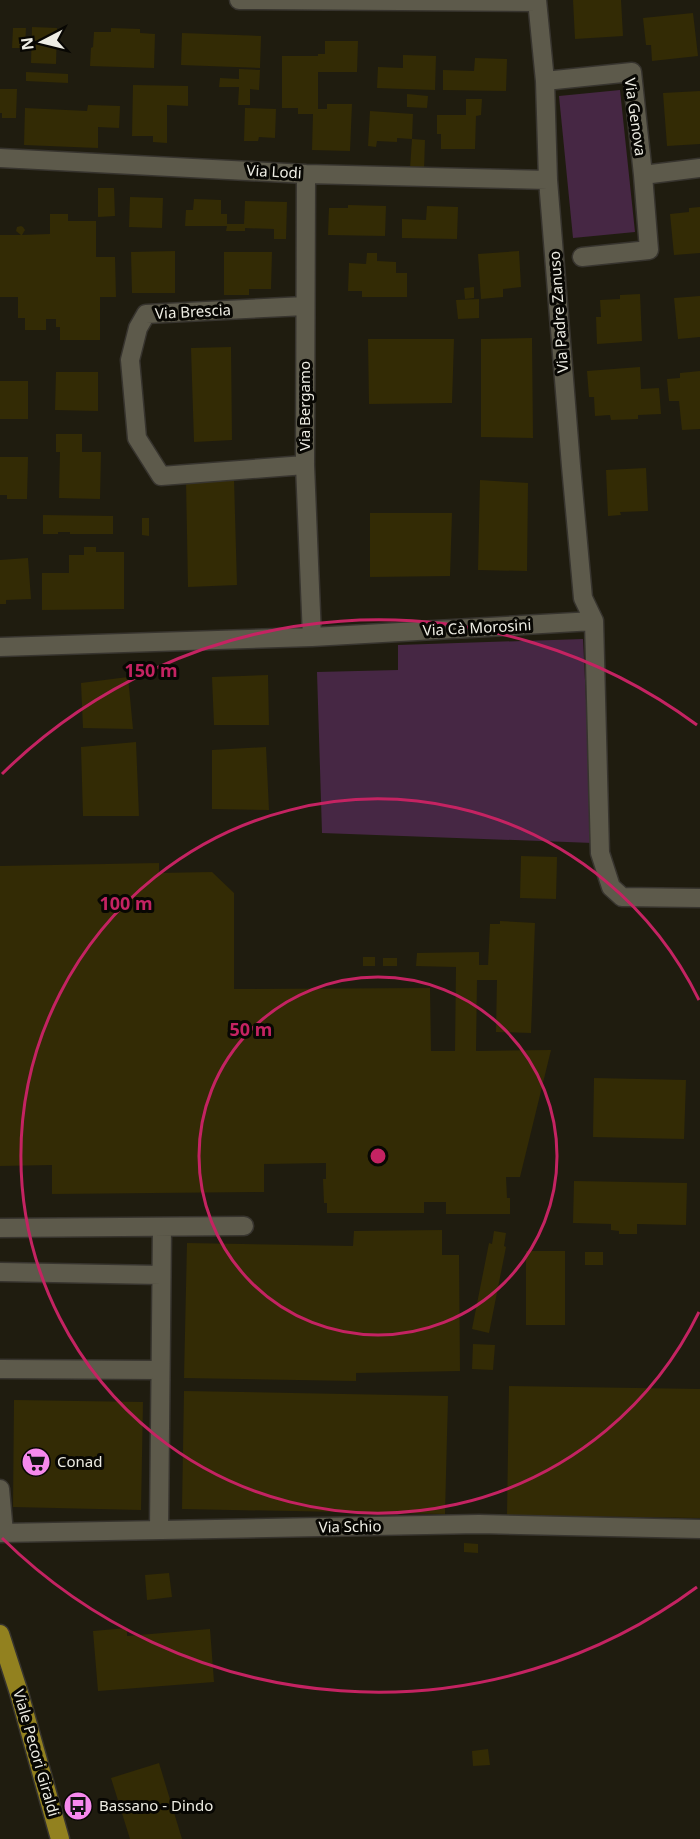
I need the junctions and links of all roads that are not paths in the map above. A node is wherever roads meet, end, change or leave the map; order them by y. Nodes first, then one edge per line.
1 (239, 0) edge
2 (537, 1) edge
3 (545, 81) junction
4 (0, 158) edge
5 (700, 168) edge
6 (306, 174) junction
7 (643, 175) junction
8 (548, 180) junction
9 (582, 257) dead end
10 (305, 306) junction
11 (305, 465) junction
12 (594, 621) junction
13 (312, 637) junction
14 (0, 647) edge
15 (700, 898) edge
16 (244, 1226) dead end
17 (162, 1227) junction
18 (0, 1228) edge
19 (0, 1272) edge
20 (161, 1275) junction
21 (0, 1370) edge
22 (159, 1370) junction
23 (0, 1489) edge
24 (700, 1529) edge
25 (159, 1530) junction
26 (2, 1533) edge
27 (0, 1634) edge
28 (60, 1839) edge

1 - 2 street
2 - 3 street, Via Padre Zanuso
3 - 7 street, Via Genova
3 - 8 street, Via Padre Zanuso
4 - 6 street, Via Lodi
5 - 7 street, Via Genova
6 - 8 street, Via Lodi
6 - 10 street, Via Bergamo
7 - 9 street, Via Genova
8 - 12 street, Via Padre Zanuso
10 - 11 street, Via Bergamo
10 - 11 street, Via Brescia
11 - 13 street, Via Bergamo
12 - 13 street, Via Cà Morosini
12 - 15 street
13 - 14 street, Via Cà Morosini
16 - 17 street
17 - 18 street
17 - 20 street
19 - 20 street
20 - 22 street
21 - 22 street
22 - 25 street
23 - 26 street
24 - 25 street, Via Schio
25 - 26 street, Via Schio
27 - 28 main road, Viale Pecori Giraldi

